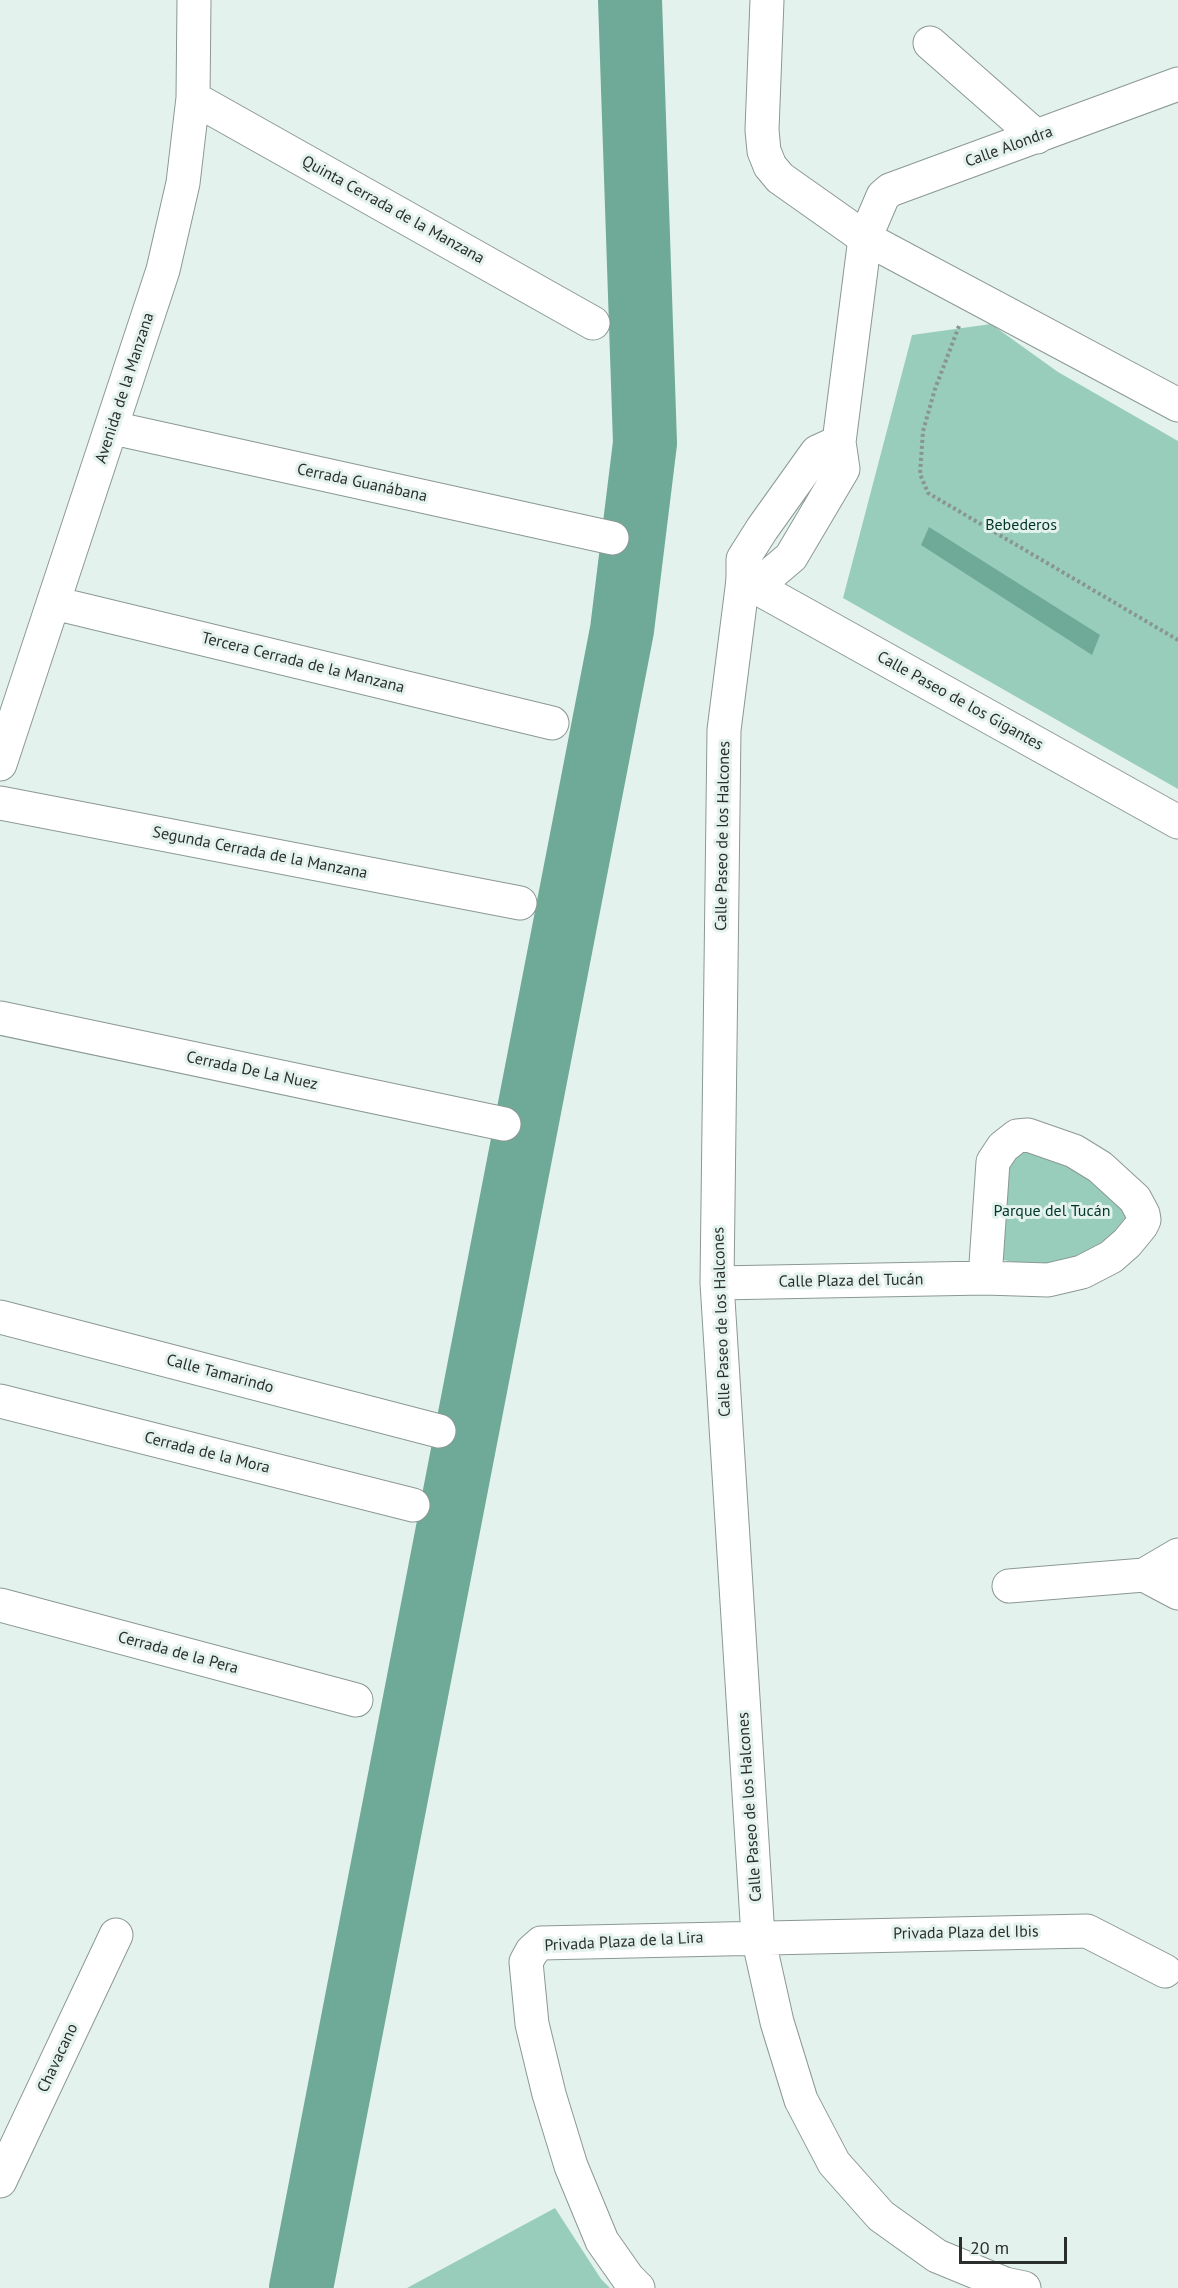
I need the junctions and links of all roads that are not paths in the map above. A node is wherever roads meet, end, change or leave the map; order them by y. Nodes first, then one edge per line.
1 (194, 0) edge
2 (767, 0) edge
3 (930, 43) dead end
4 (1178, 84) edge
5 (193, 98) junction
6 (1036, 137) junction
7 (865, 238) junction
8 (593, 322) dead end
9 (1178, 405) edge
10 (112, 428) junction
11 (612, 538) dead end
12 (743, 580) junction
13 (54, 603) junction
14 (552, 723) dead end
15 (0, 764) edge
16 (0, 803) edge
17 (1178, 822) edge
18 (520, 903) dead end
19 (0, 1018) edge
20 (504, 1124) dead end
21 (985, 1278) junction
22 (717, 1283) junction
23 (0, 1317) edge
24 (0, 1401) edge
25 (439, 1431) dead end
26 (413, 1505) dead end
27 (1178, 1555) edge
28 (1144, 1575) junction
29 (1009, 1586) dead end
30 (1178, 1593) edge
31 (0, 1605) edge
32 (356, 1700) dead end
33 (116, 1935) dead end
34 (758, 1937) junction
35 (1165, 1971) dead end
36 (0, 2181) edge
37 (1011, 2287) edge
38 (638, 2288) edge

1 - 5 street, Avenida de la Manzana
2 - 7 street
3 - 6 street
4 - 6 street, Calle Alondra
5 - 8 street, Quinta Cerrada de la Manzana
5 - 10 street, Avenida de la Manzana
6 - 7 street, Calle Alondra
7 - 9 street
7 - 12 street, Calle Paseo de los Halcones
10 - 11 street, Cerrada Guanábana
10 - 13 street, Avenida de la Manzana
12 - 17 street, Calle Paseo de los Gigantes
12 - 22 street, Calle Paseo de los Halcones
13 - 14 street, Tercera Cerrada de la Manzana
13 - 15 street, Avenida de la Manzana
16 - 18 street, Segunda Cerrada de la Manzana
19 - 20 street, Cerrada De La Nuez
21 - 21 street, Calle Plaza del Tucán
21 - 22 street, Calle Plaza del Tucán
22 - 34 street, Calle Paseo de los Halcones
23 - 25 street, Calle Tamarindo
24 - 26 street, Cerrada de la Mora
27 - 28 street
28 - 29 street
28 - 30 street
31 - 32 street, Cerrada de la Pera
33 - 36 street, Chavacano
34 - 35 street, Privada Plaza del Ibis
34 - 37 street, Calle Paseo de los Halcones
34 - 38 street, Privada Plaza de la Lira

